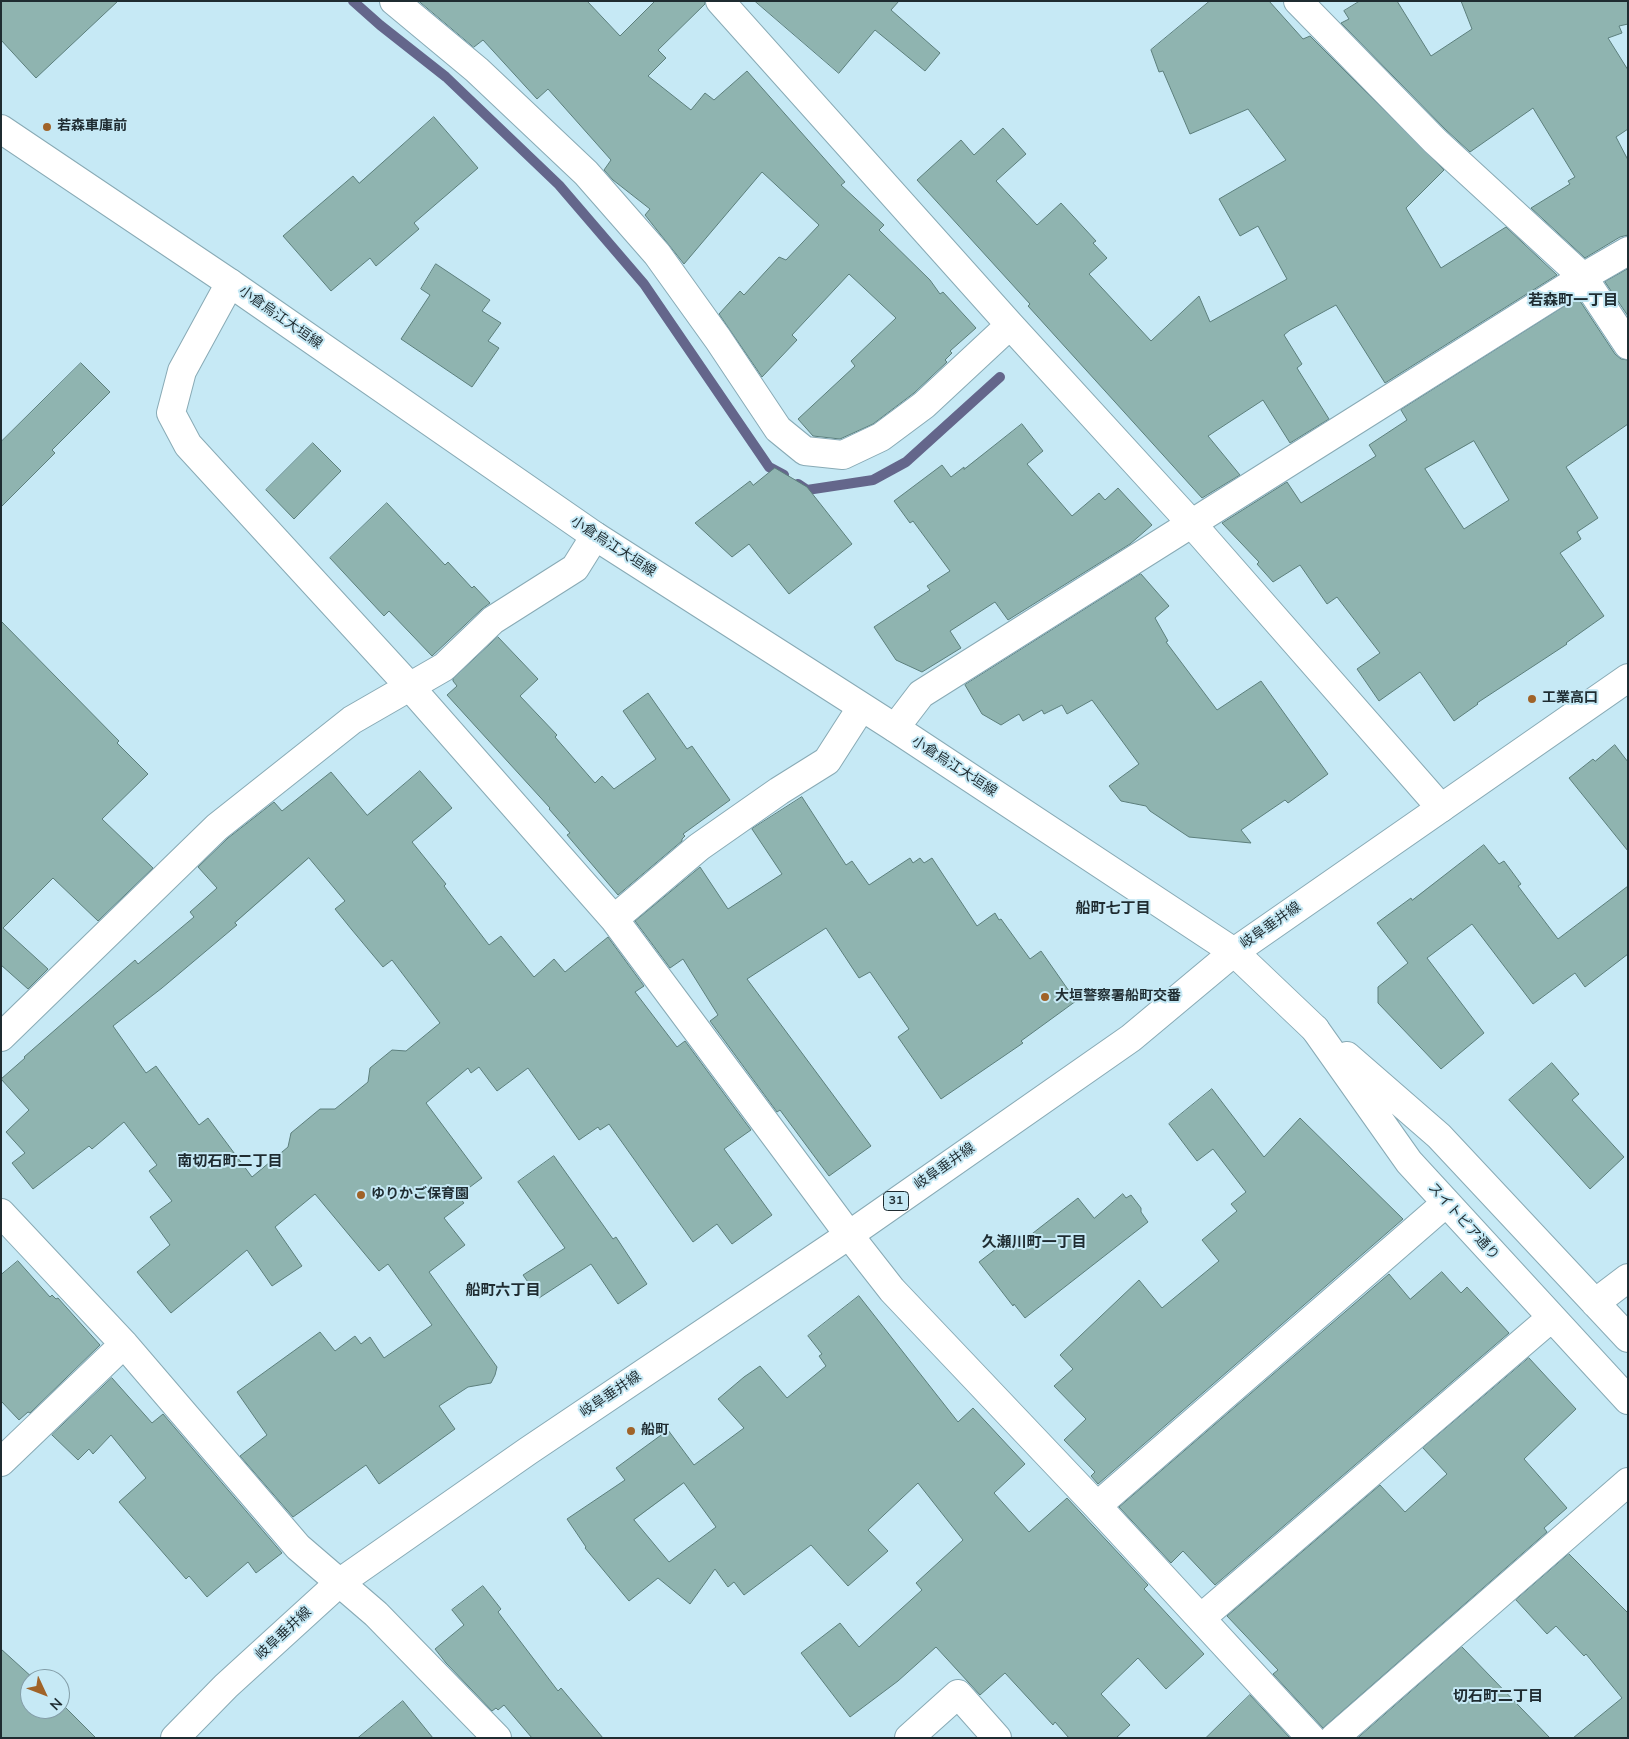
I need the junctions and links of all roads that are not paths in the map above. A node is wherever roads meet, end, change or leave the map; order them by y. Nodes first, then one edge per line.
1 (394, 1) edge
2 (720, 1) edge
3 (1298, 1) edge
4 (1, 129) edge
5 (1628, 251) edge
6 (1583, 277) junction
7 (230, 283) junction
8 (1010, 325) junction
9 (1628, 345) edge
10 (1192, 524) junction
11 (595, 536) junction
12 (1626, 682) edge
13 (410, 687) junction
14 (861, 708) junction
15 (895, 728) junction
16 (1441, 808) junction
17 (614, 919) junction
18 (1234, 952) junction
19 (1315, 1029) junction
20 (1, 1037) edge
21 (1446, 1203) junction
22 (1, 1213) edge
23 (849, 1234) junction
24 (1628, 1278) edge
25 (1595, 1303) junction
26 (1550, 1318) junction
27 (1628, 1338) edge
28 (124, 1344) junction
29 (1628, 1400) edge
30 (1, 1462) edge
31 (1628, 1482) edge
32 (1097, 1506) junction
33 (339, 1583) junction
34 (1200, 1618) junction
35 (176, 1738) edge
36 (497, 1738) edge
37 (909, 1738) edge
38 (997, 1738) edge
39 (1311, 1738) edge
40 (1334, 1738) edge

1 - 8 street
2 - 8 street
3 - 6 street
4 - 7 street, 小倉烏江大垣線
5 - 6 street
6 - 9 street
6 - 10 street
7 - 11 street, 小倉烏江大垣線
7 - 13 street
8 - 10 street
10 - 15 street
10 - 16 street
11 - 13 street
11 - 14 street, 小倉烏江大垣線
12 - 16 street, 岐阜垂井線 / 31
13 - 17 street
13 - 20 street
14 - 15 street, 小倉烏江大垣線
14 - 17 street
15 - 18 street, 小倉烏江大垣線
16 - 18 street, 岐阜垂井線 / 31
17 - 23 street
18 - 19 street, スイトピア通り
18 - 23 street, 岐阜垂井線 / 31
19 - 21 street, スイトピア通り
19 - 25 street, スイトピア通り
21 - 26 street, スイトピア通り
21 - 32 street
22 - 28 street
23 - 32 street
23 - 33 street, 岐阜垂井線 / 31
24 - 25 street
25 - 27 street, スイトピア通り
26 - 29 street, スイトピア通り
26 - 34 street
28 - 30 street
28 - 33 street
31 - 40 street
32 - 34 street
33 - 35 street, 岐阜垂井線 / 31
33 - 36 street
34 - 39 street
37 - 38 street

